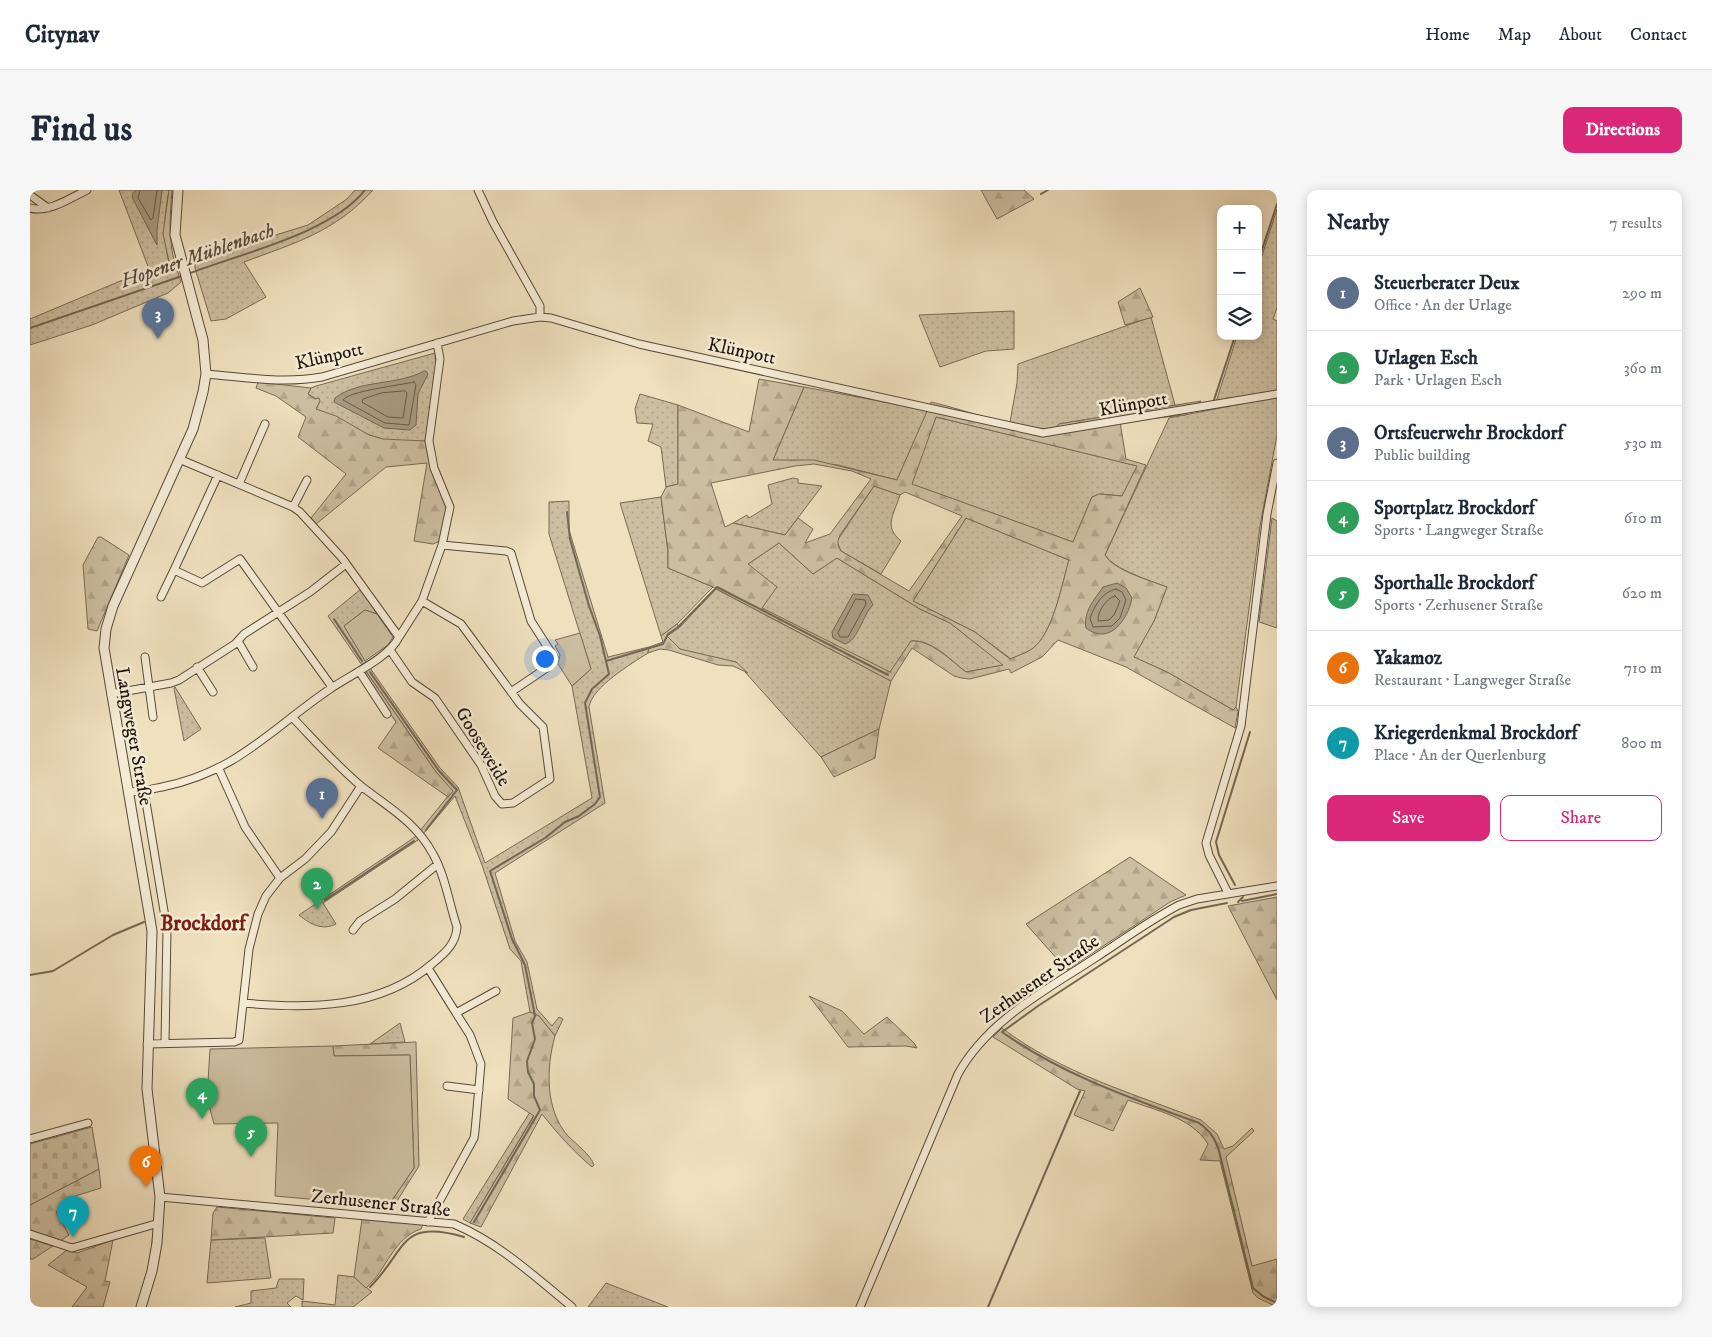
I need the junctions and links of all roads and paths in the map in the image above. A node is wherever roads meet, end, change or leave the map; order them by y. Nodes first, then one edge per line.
1 (87, 190) edge
2 (178, 190) edge
3 (478, 190) edge
4 (30, 195) edge
5 (30, 208) edge
6 (49, 208) junction
7 (540, 317) junction
8 (437, 343) junction
9 (206, 374) junction
10 (1277, 394) edge
11 (265, 424) dead end
12 (179, 459) junction
13 (1277, 463) edge
14 (218, 475) junction
15 (307, 480) dead end
16 (239, 484) junction
17 (293, 507) junction
18 (442, 545) junction
19 (346, 564) junction
20 (174, 570) junction
21 (160, 597) dead end
22 (422, 601) junction
23 (277, 614) junction
24 (399, 637) junction
25 (238, 641) junction
26 (390, 650) junction
27 (145, 657) dead end
28 (197, 667) junction
29 (254, 667) dead end
30 (358, 671) junction
31 (150, 687) junction
32 (332, 688) junction
33 (213, 692) dead end
34 (511, 692) junction
35 (111, 694) junction
36 (387, 714) dead end
37 (153, 717) dead end
38 (293, 718) junction
39 (219, 769) junction
40 (361, 786) junction
41 (144, 790) junction
42 (128, 792) junction
43 (438, 864) junction
44 (280, 878) junction
45 (1277, 886) edge
46 (1228, 893) junction
47 (353, 930) dead end
48 (428, 968) junction
49 (496, 991) dead end
50 (243, 1003) junction
51 (456, 1013) junction
52 (165, 1043) junction
53 (147, 1044) junction
54 (447, 1086) dead end
55 (479, 1090) junction
56 (88, 1124) dead end
57 (30, 1139) edge
58 (160, 1197) junction
59 (428, 1222) junction
60 (159, 1223) junction
61 (30, 1234) edge
62 (141, 1307) edge
63 (572, 1307) edge
64 (860, 1307) edge

1 - 6 street
2 - 9 street, Langweger Straße
3 - 7 street
4 - 6 street
5 - 6 street
7 - 8 street, Klünpott
7 - 10 street, Klünpott
8 - 9 street, Klünpott
8 - 18 street
9 - 12 street, Langweger Straße
11 - 16 street
12 - 14 street
12 - 35 street, Langweger Straße
13 - 46 street
14 - 16 street
14 - 20 street
15 - 17 street
16 - 17 street
17 - 19 street
18 - 22 street
18 - 34 street
19 - 23 street
19 - 24 street
20 - 21 street
20 - 23 street
22 - 24 street
22 - 34 street, Gooseweide
23 - 25 street
23 - 32 street
24 - 26 street
25 - 28 street
25 - 29 street
26 - 30 street
26 - 34 street, Gooseweide
27 - 31 street
28 - 31 street
28 - 33 street
30 - 32 street
30 - 36 street
31 - 35 street
31 - 37 street
32 - 38 street
35 - 42 street, Langweger Straße
38 - 39 street
38 - 40 street
39 - 41 street
39 - 44 street
40 - 43 street
40 - 44 street
41 - 42 street
41 - 52 street
42 - 53 street, Langweger Straße
43 - 47 street
43 - 48 street
44 - 50 street
45 - 46 street, Zerhusener Straße
46 - 64 street, Zerhusener Straße
48 - 50 street
48 - 51 street
49 - 51 street
50 - 52 street
51 - 55 street
52 - 53 street
53 - 58 street, Langweger Straße
54 - 55 street
55 - 59 street
56 - 57 street
58 - 59 street, Zerhusener Straße
58 - 60 street, Langweger Straße
59 - 63 street, Zerhusener Straße
60 - 61 street
60 - 62 street, Langweger Straße

